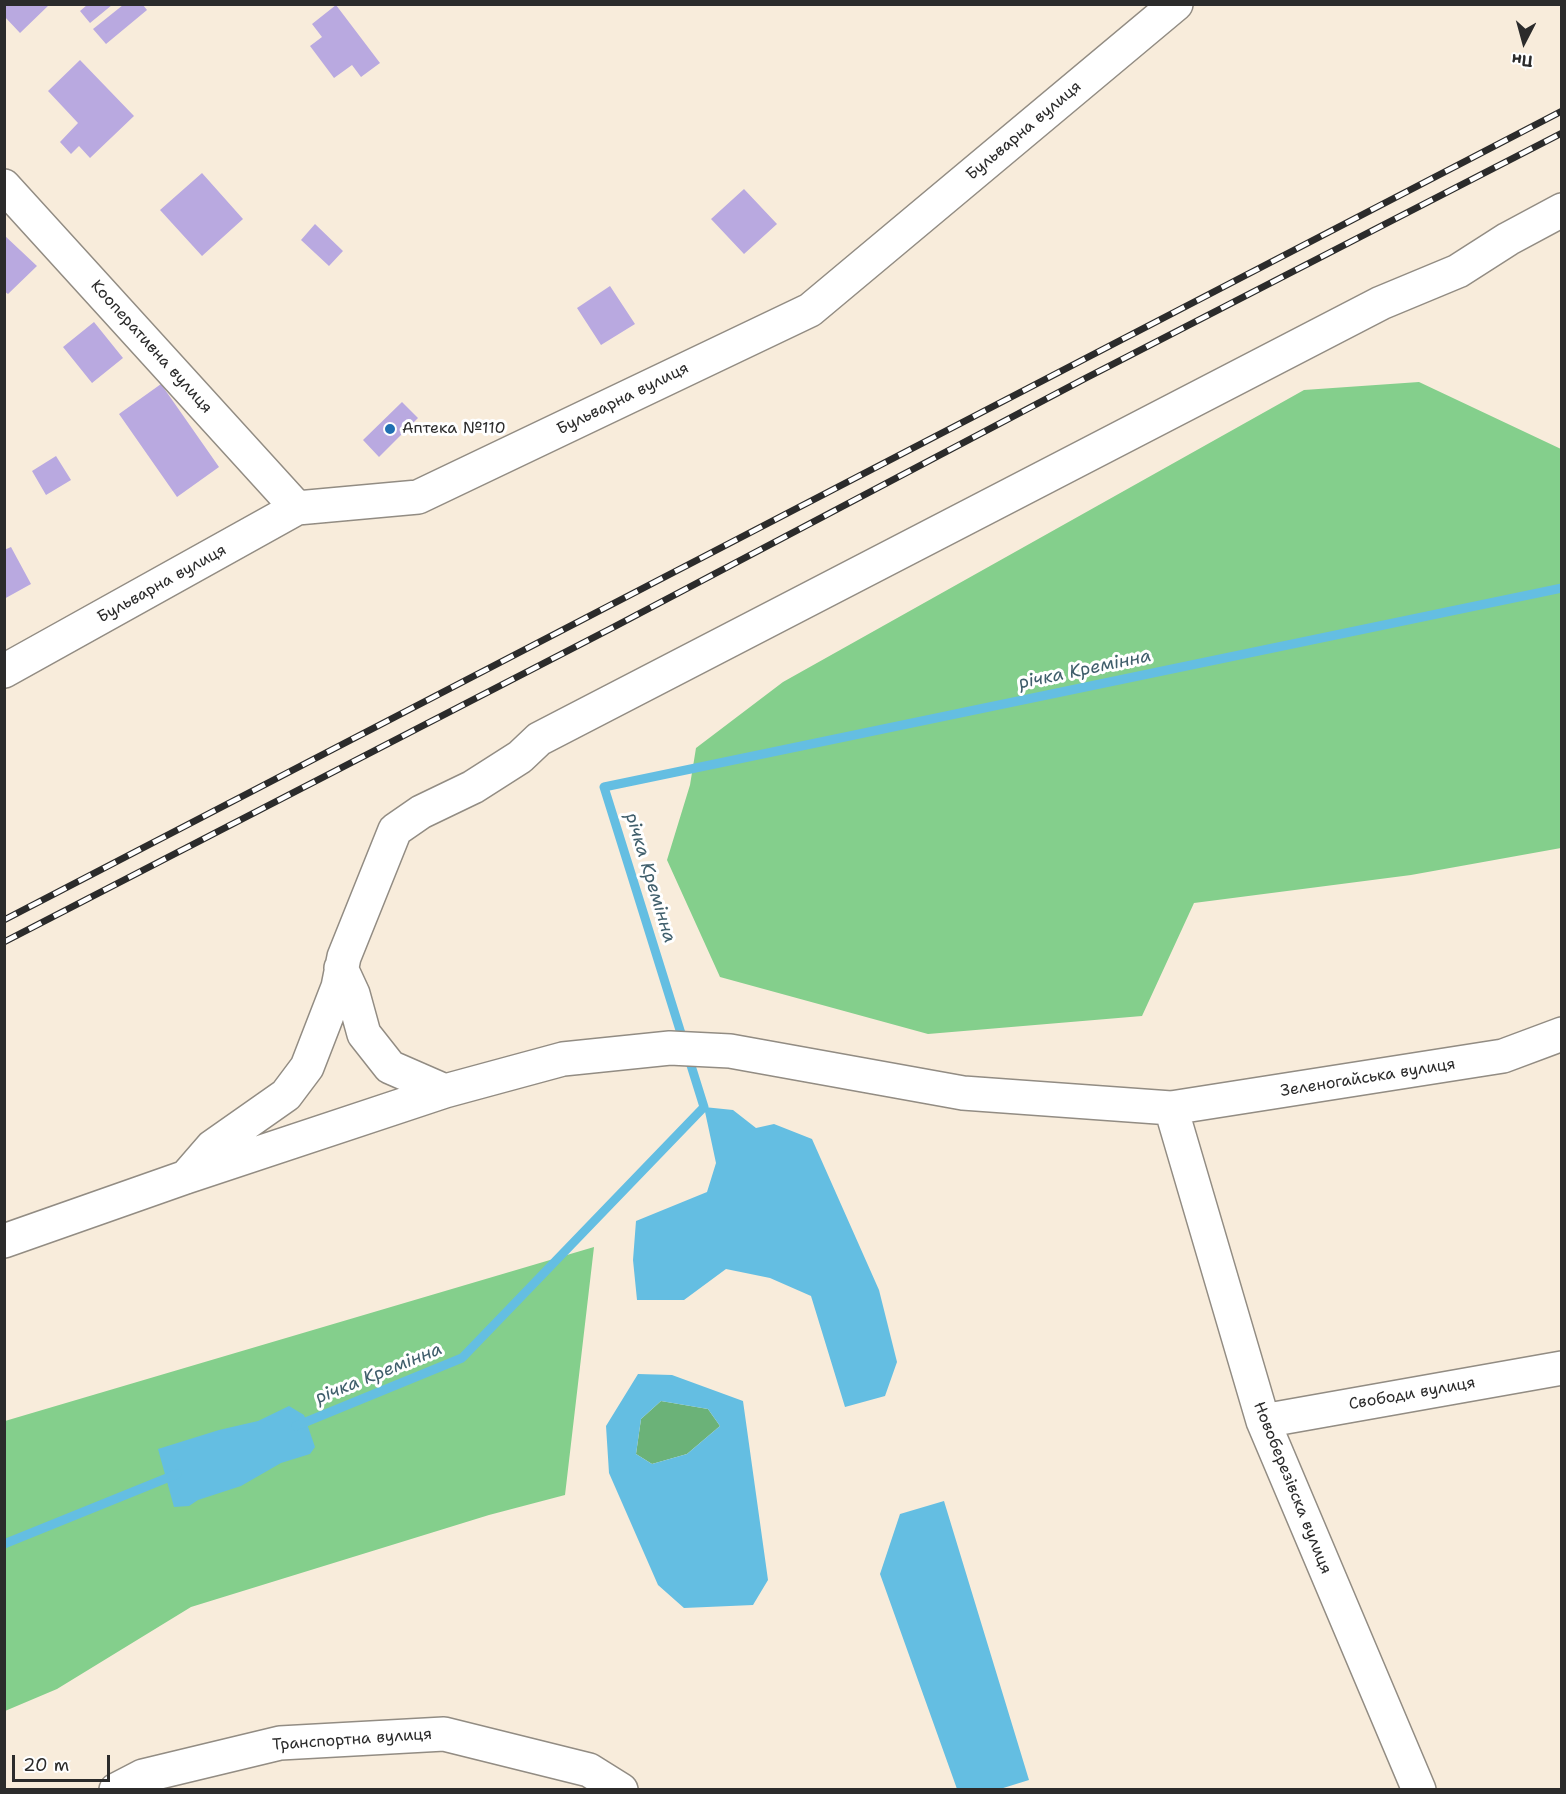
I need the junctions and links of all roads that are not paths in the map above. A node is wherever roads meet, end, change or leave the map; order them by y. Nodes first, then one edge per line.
1 (1176, 4) edge
2 (4, 186) edge
3 (1562, 210) edge
4 (297, 508) junction
5 (4, 671) edge
6 (341, 968) junction
7 (1562, 1034) edge
8 (445, 1091) junction
9 (1171, 1108) junction
10 (186, 1177) junction
11 (4, 1241) edge
12 (1562, 1368) edge
13 (1263, 1421) junction
14 (116, 1790) edge
15 (621, 1790) edge
16 (1419, 1790) edge

1 - 4 street, Бульварна вулиця
2 - 4 street, Кооперативна вулиця
3 - 6 street
4 - 5 street, Бульварна вулиця
6 - 8 street
6 - 10 street
7 - 9 street, Зеленогайська вулиця
8 - 9 street, Зеленогайська вулиця
8 - 10 street, Зеленогайська вулиця
9 - 13 street, Новоберезівска вулиця
10 - 11 street, Зеленогайська вулиця
12 - 13 street, Свободи вулиця
13 - 16 street, Новоберезівска вулиця
14 - 15 street, Транспортна вулиця

